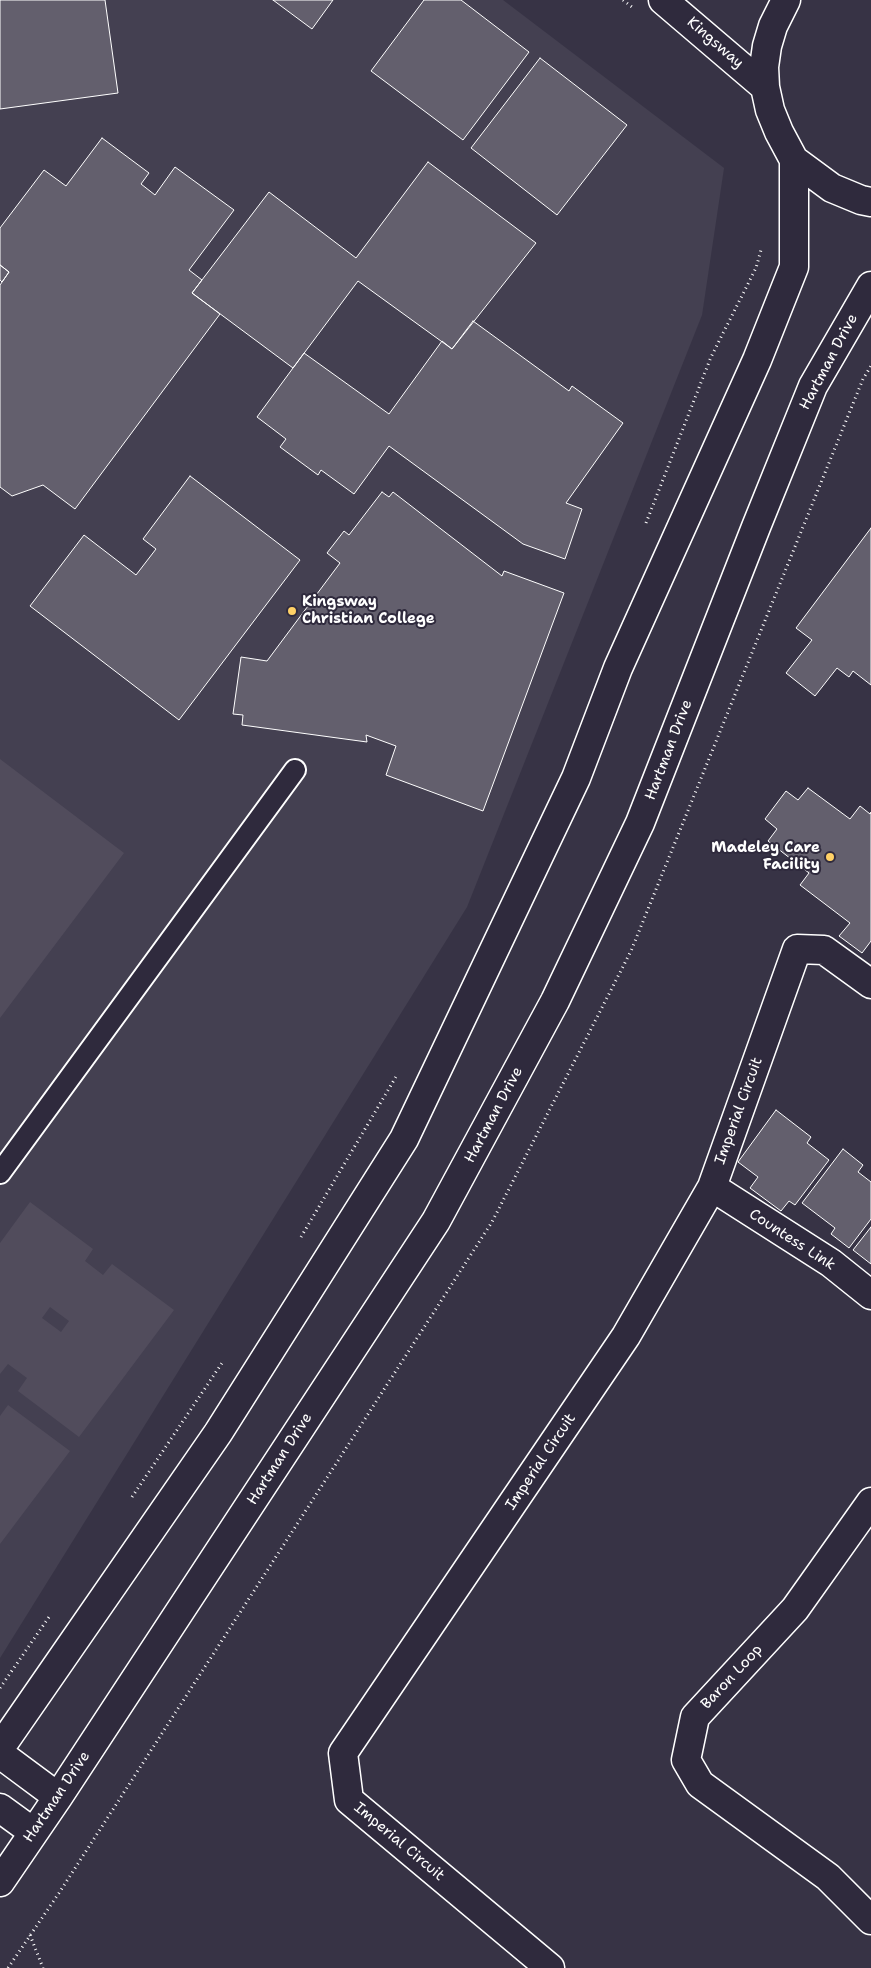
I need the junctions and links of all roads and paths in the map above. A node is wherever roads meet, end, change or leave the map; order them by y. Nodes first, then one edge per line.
1 (663, 0) edge
2 (786, 0) edge
3 (765, 87) junction
4 (794, 160) junction
5 (871, 202) edge
6 (761, 249) dead end
7 (871, 286) edge
8 (646, 525) dead end
9 (295, 770) dead end
10 (871, 984) edge
11 (397, 1074) dead end
12 (0, 1173) edge
13 (712, 1187) junction
14 (297, 1245) dead end
15 (871, 1296) edge
16 (223, 1361) dead end
17 (129, 1501) dead end
18 (871, 1502) edge
19 (52, 1613) dead end
20 (0, 1688) edge
21 (0, 1748) edge
22 (0, 1754) edge
23 (58, 1797) junction
24 (0, 1808) edge
25 (33, 1832) junction
26 (0, 1882) edge
27 (871, 1920) edge
28 (30, 1935) dead end
29 (43, 1968) edge
30 (550, 1968) edge

1 - 3 main road, Kingsway
2 - 3 main road
3 - 4 main road
4 - 5 main road
4 - 21 main road
6 - 8 path
7 - 23 main road, Hartman Drive
9 - 12 lane
10 - 13 main road, Imperial Circuit
11 - 14 path
13 - 15 main road, Countess Link
13 - 30 main road, Imperial Circuit
16 - 17 path
18 - 27 main road, Baron Loop
19 - 20 path
22 - 23 main road
23 - 25 main road, Hartman Drive
24 - 25 main road
25 - 26 main road, Hartman Drive
28 - 29 path

